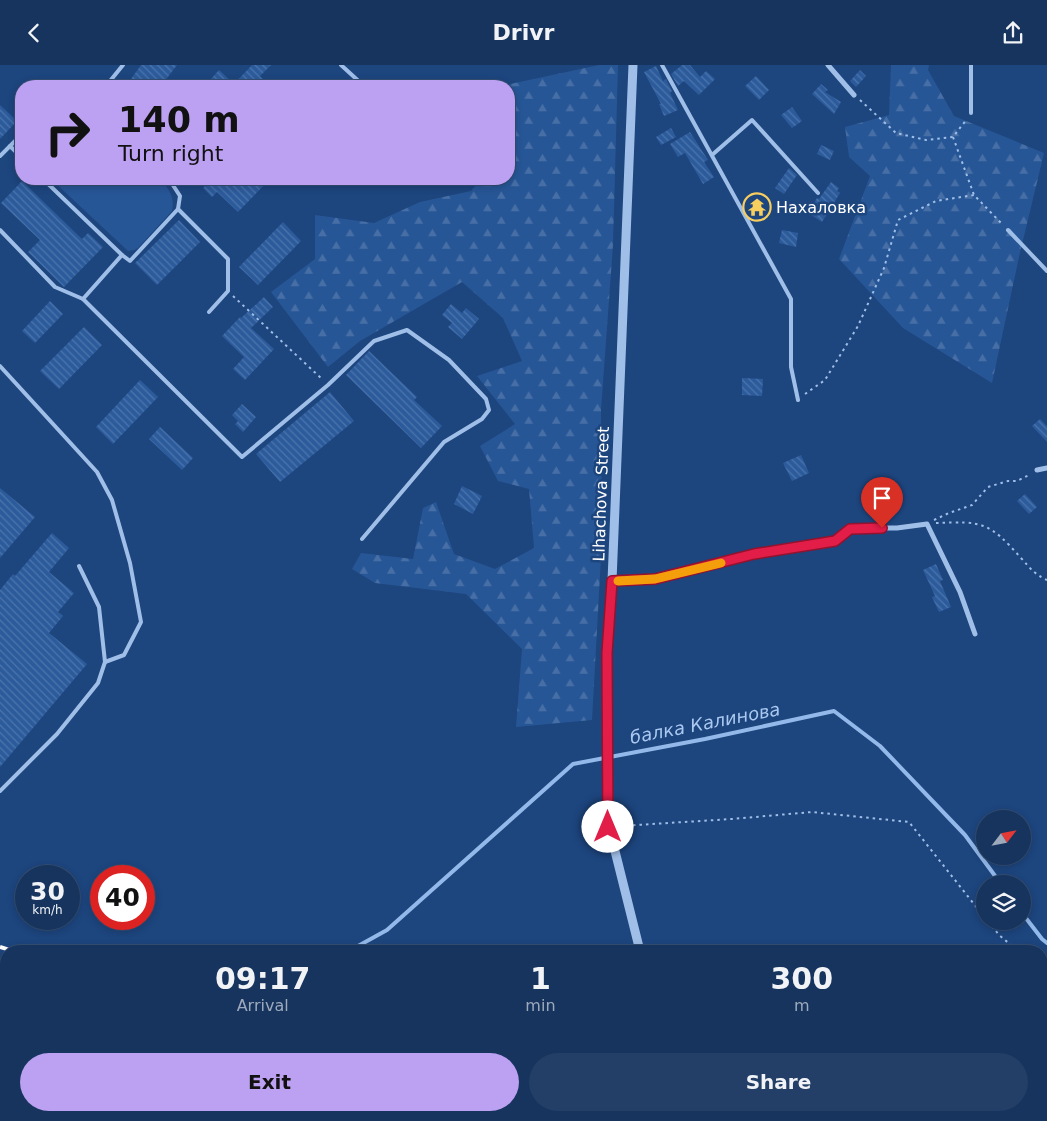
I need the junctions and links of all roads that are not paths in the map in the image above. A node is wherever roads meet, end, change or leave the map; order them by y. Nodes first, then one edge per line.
1 (124, 65) edge
2 (341, 65) edge
3 (633, 65) edge
4 (662, 65) edge
5 (828, 65) edge
6 (971, 65) edge
7 (111, 80) edge
8 (357, 80) edge
9 (854, 95) road end
10 (971, 113) road end
11 (15, 141) edge
12 (10, 146) junction
13 (15, 151) edge
14 (712, 155) junction
15 (0, 156) edge
16 (49, 185) edge
17 (173, 185) edge
18 (818, 193) dead end
19 (178, 209) junction
20 (0, 229) edge
21 (1008, 230) road end
22 (122, 255) junction
23 (1047, 271) edge
24 (83, 299) junction
25 (209, 313) dead end
26 (0, 366) edge
27 (798, 400) road end
28 (1047, 468) edge
29 (1037, 470) road end
30 (362, 539) dead end
31 (79, 566) dead end
32 (612, 581) junction
33 (975, 634) dead end
34 (105, 662) junction
35 (0, 791) edge
36 (638, 945) edge

1 - 7 lane
2 - 8 lane
3 - 32 street, Lihachova Street
4 - 14 lane
5 - 9 street
6 - 10 lane
11 - 12 lane
12 - 13 lane
12 - 15 lane
14 - 18 lane
14 - 27 lane
16 - 22 lane
17 - 19 lane
19 - 22 lane
19 - 25 lane
20 - 24 lane
21 - 23 lane
22 - 24 lane
24 - 30 lane
26 - 34 lane
28 - 29 street
31 - 34 lane
32 - 33 street
32 - 36 street, Lihachova Street
34 - 35 lane

